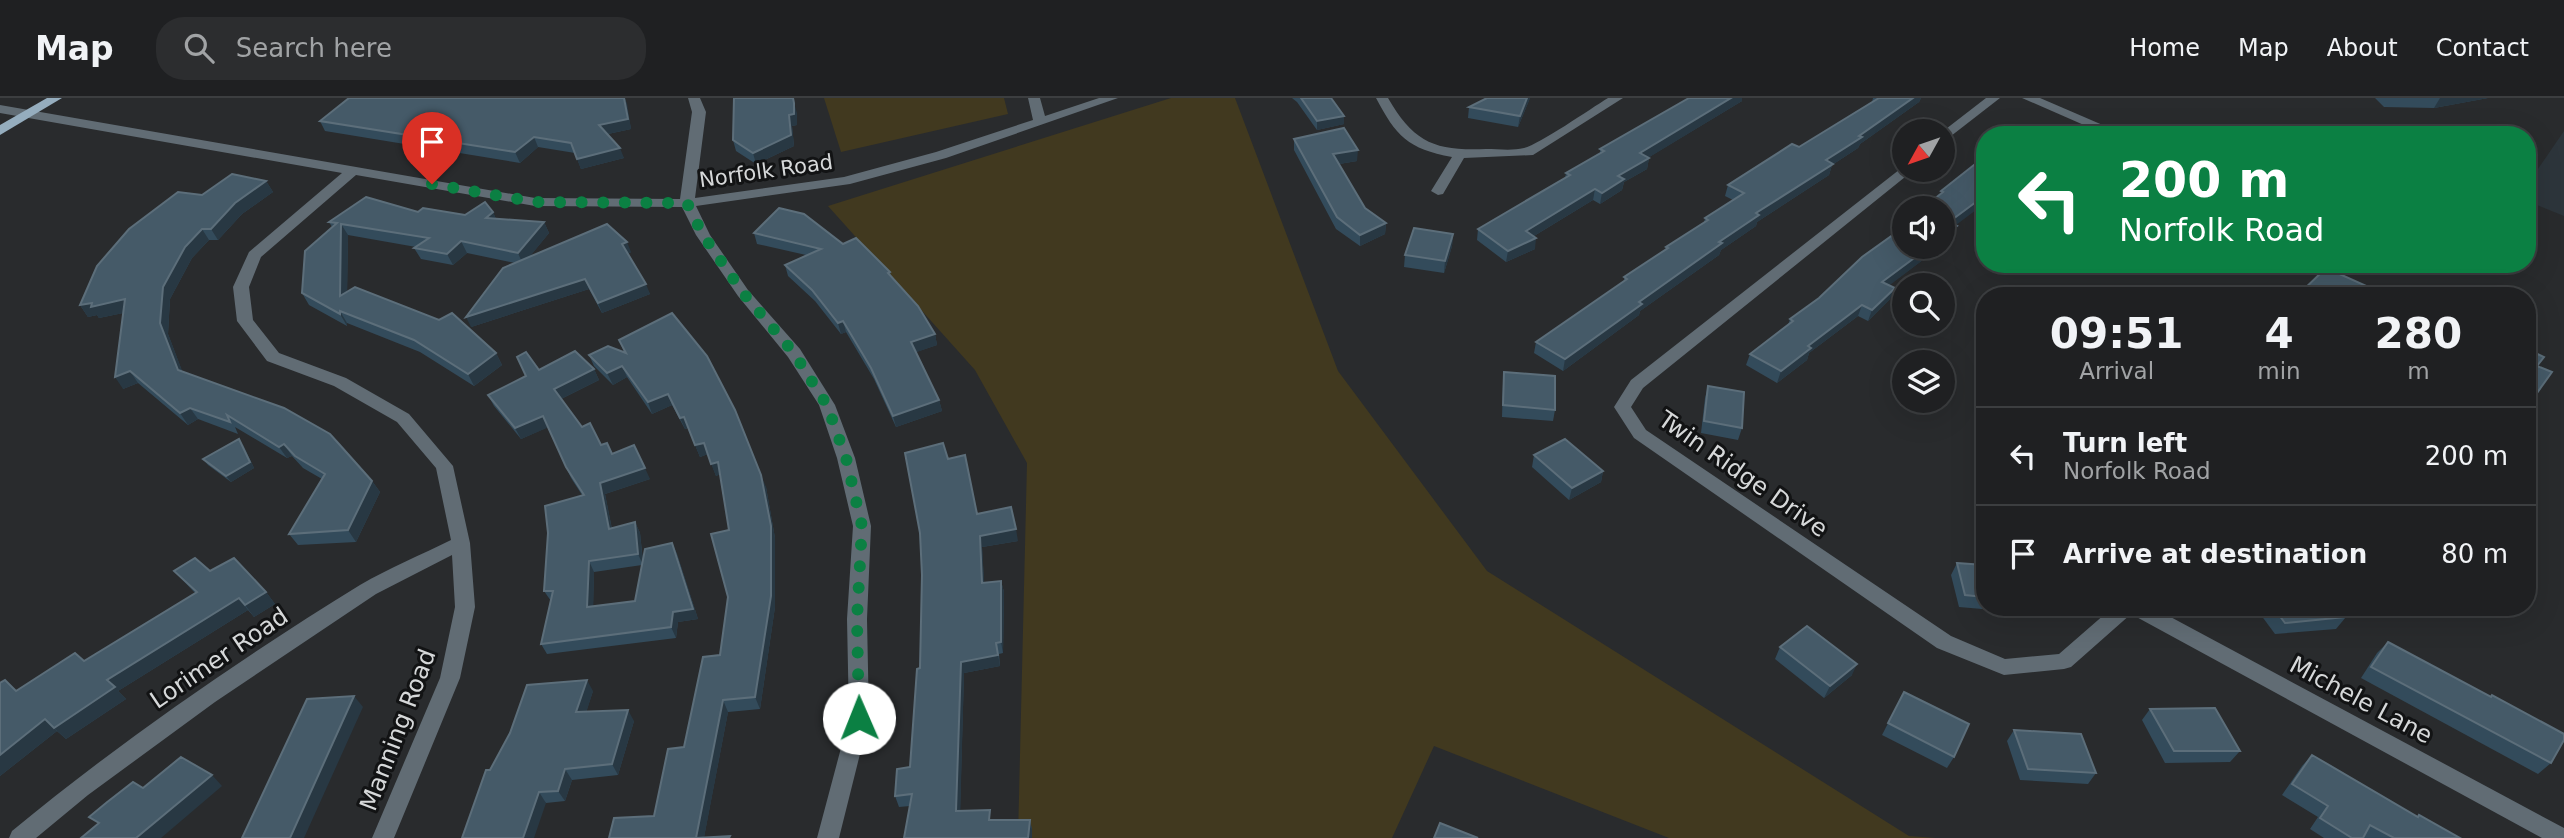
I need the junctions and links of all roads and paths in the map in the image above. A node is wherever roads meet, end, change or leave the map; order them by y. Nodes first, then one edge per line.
1 (56, 98) edge
2 (694, 98) edge
3 (1034, 98) edge
4 (1112, 98) edge
5 (1382, 98) edge
6 (1617, 98) edge
7 (1994, 98) edge
8 (2028, 98) edge
9 (0, 108) edge
10 (30, 114) junction
11 (1040, 120) junction
12 (2098, 126) dead end
13 (1955, 129) edge
14 (0, 131) edge
15 (1460, 154) junction
16 (354, 170) junction
17 (1892, 180) edge
18 (1438, 191) dead end
19 (687, 203) junction
20 (461, 543) junction
21 (2116, 616) edge
22 (2152, 616) edge
23 (20, 838) edge
24 (383, 838) edge
25 (828, 838) edge
26 (2561, 838) edge

1 - 10 main road
2 - 19 street
3 - 11 street
4 - 11 street, Norfolk Road
5 - 15 street
6 - 15 street
7 - 13 street
8 - 12 street
9 - 10 street, Norfolk Road
10 - 14 main road
10 - 16 street, Norfolk Road
11 - 19 street, Norfolk Road
15 - 18 street
16 - 19 street, Norfolk Road
16 - 20 street, Manning Road
17 - 21 street, Twin Ridge Drive
19 - 25 street
20 - 23 street, Lorimer Road
20 - 24 street, Manning Road
22 - 26 street, Michele Lane

